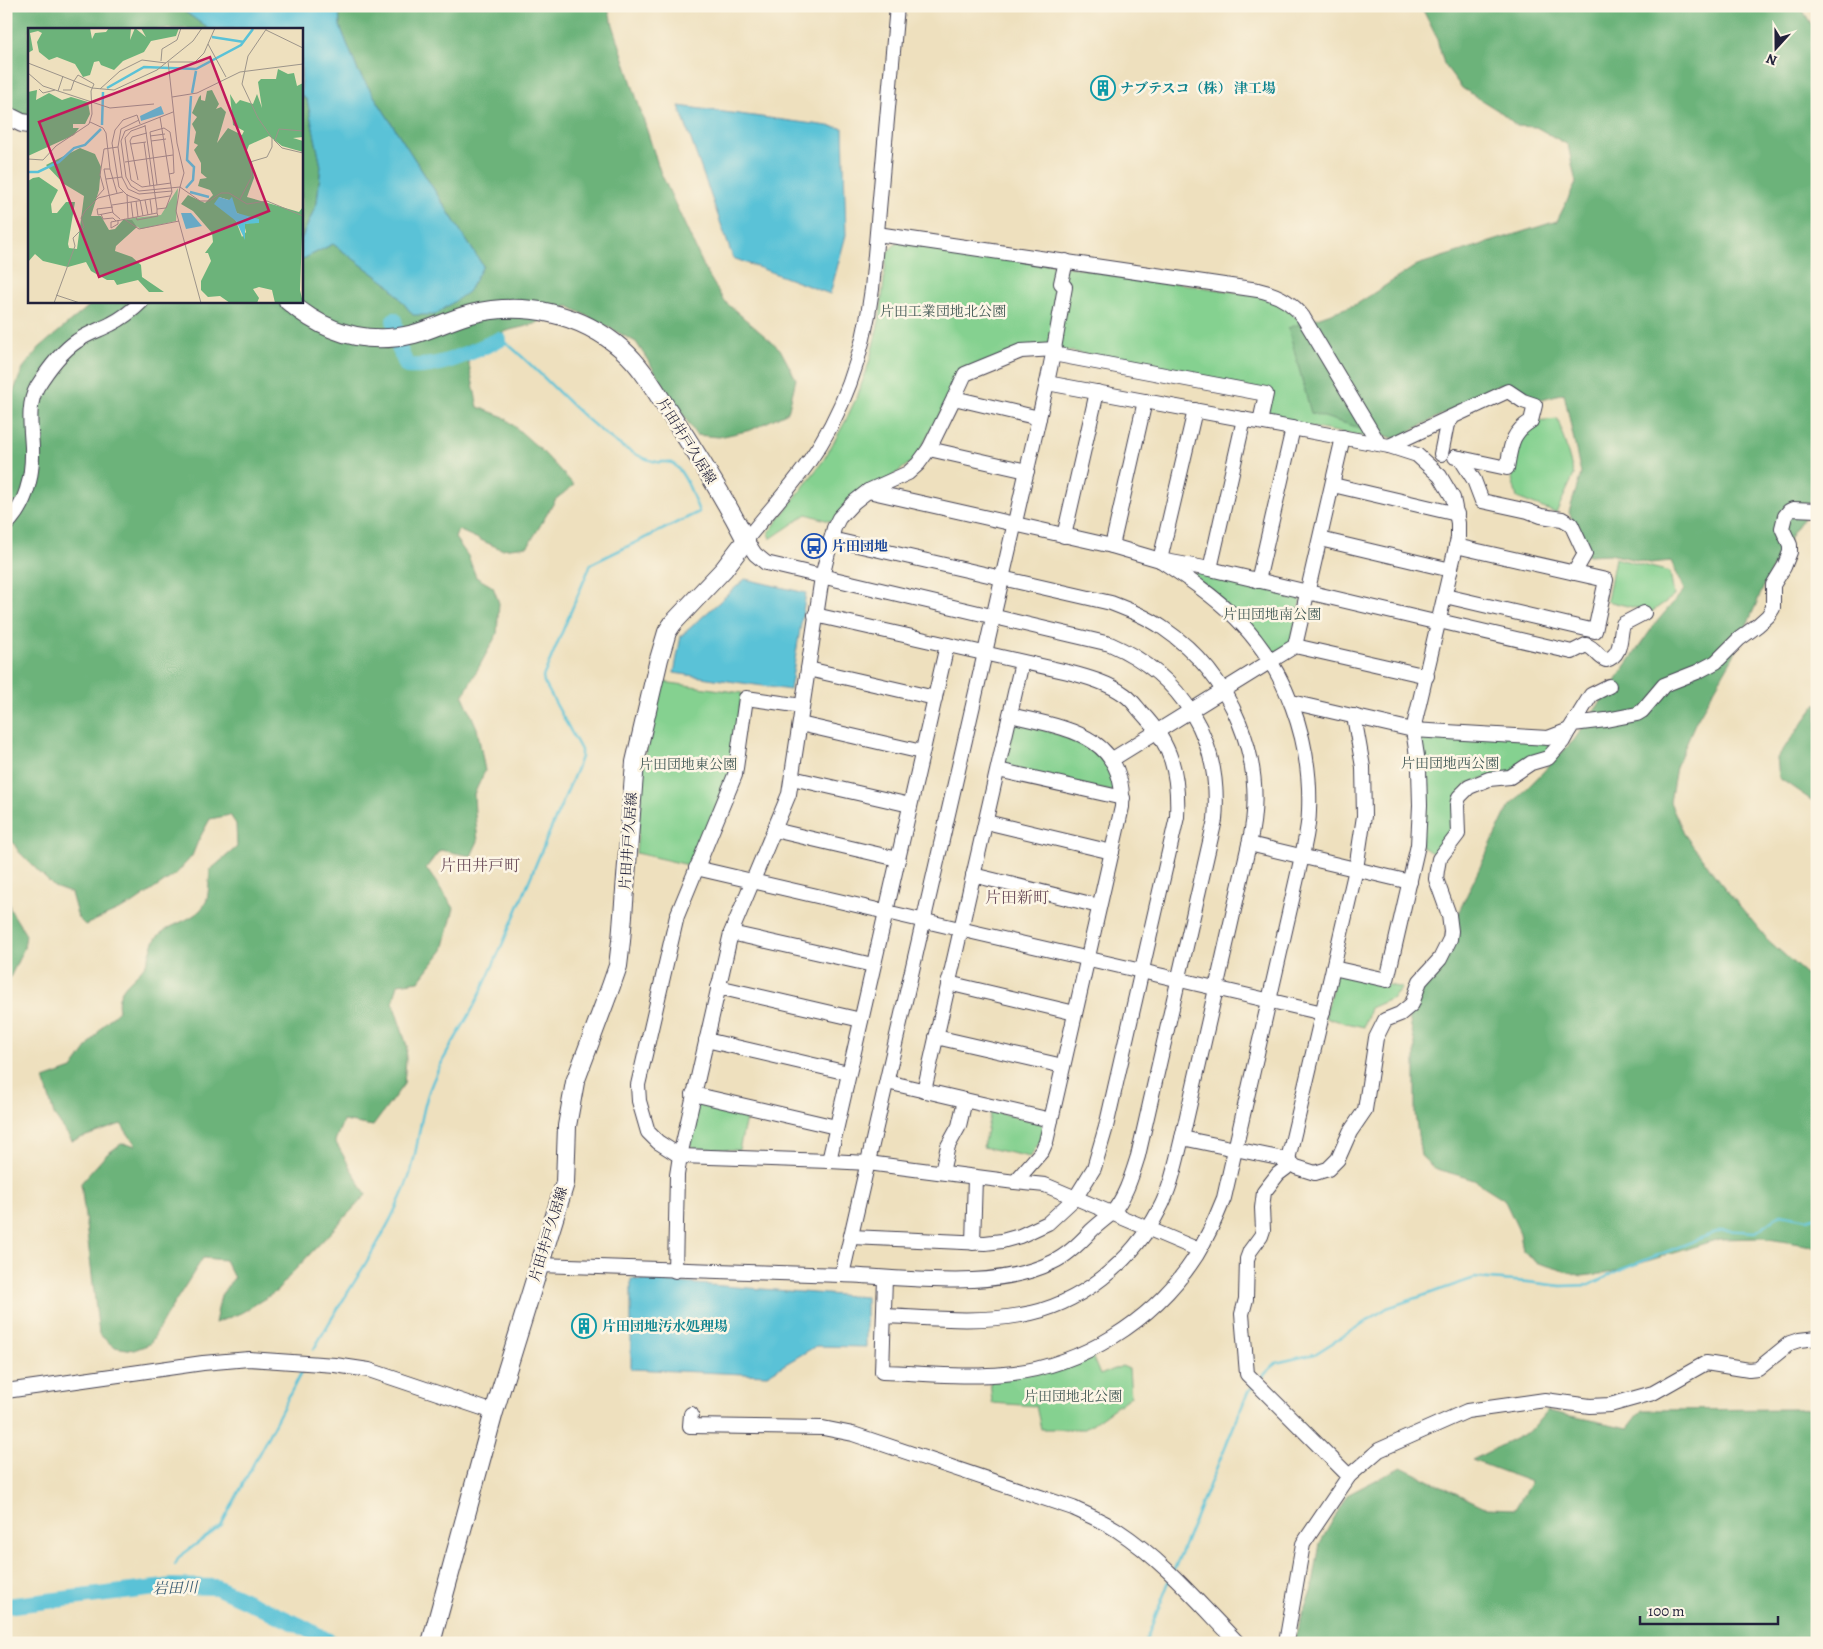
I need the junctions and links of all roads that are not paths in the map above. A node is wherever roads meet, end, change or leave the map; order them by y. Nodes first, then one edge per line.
1 (897, 6) edge
2 (6, 115) edge
3 (28, 124) edge
4 (878, 234) junction
5 (1066, 261) junction
6 (141, 302) edge
7 (289, 302) edge
8 (1054, 352) junction
9 (1047, 383) junction
10 (1097, 392) junction
11 (954, 398) junction
12 (1145, 401) junction
13 (1195, 410) junction
14 (1454, 416) junction
15 (1039, 418) junction
16 (1244, 419) junction
17 (1260, 422) junction
18 (1293, 428) junction
19 (1343, 437) junction
20 (1384, 445) junction
21 (929, 449) junction
22 (1441, 454) junction
23 (1417, 455) junction
24 (1460, 458) junction
25 (1027, 471) junction
26 (1333, 485) junction
27 (868, 492) junction
28 (1817, 510) edge
29 (1457, 514) junction
30 (6, 525) edge
31 (1015, 525) junction
32 (1064, 536) junction
33 (831, 539) junction
34 (1320, 539) junction
35 (746, 540) junction
36 (1112, 546) junction
37 (1456, 546) junction
38 (1160, 560) junction
39 (1210, 569) junction
40 (1451, 570) junction
41 (1574, 573) junction
42 (822, 577) junction
43 (1002, 578) junction
44 (1258, 580) junction
45 (1308, 592) junction
46 (1445, 596) junction
47 (1644, 613) dead end
48 (816, 615) junction
49 (994, 616) junction
50 (1439, 622) junction
51 (947, 645) junction
52 (1295, 646) junction
53 (985, 653) junction
54 (1271, 661) junction
55 (1022, 662) junction
56 (808, 669) junction
57 (1427, 676) junction
58 (1609, 686) dead end
59 (1223, 690) junction
60 (935, 698) junction
61 (1291, 702) junction
62 (802, 706) junction
63 (1191, 711) junction
64 (1010, 715) junction
65 (1354, 716) junction
66 (800, 724) junction
67 (1571, 727) junction
68 (1413, 730) junction
69 (1158, 732) junction
70 (922, 752) junction
71 (1111, 760) junction
72 (998, 770) junction
73 (792, 778) junction
74 (1123, 798) junction
75 (910, 805) junction
76 (986, 822) junction
77 (774, 830) junction
78 (1249, 844) junction
79 (1112, 852) junction
80 (1302, 856) junction
81 (898, 859) junction
82 (696, 868) junction
83 (1356, 870) junction
84 (973, 875) junction
85 (752, 881) junction
86 (1410, 882) junction
87 (1100, 906) junction
88 (885, 912) junction
89 (924, 921) junction
90 (961, 930) junction
91 (731, 932) junction
92 (1088, 959) junction
93 (873, 965) junction
94 (1333, 968) junction
95 (1141, 971) junction
96 (1179, 980) junction
97 (948, 983) junction
98 (718, 987) junction
99 (1216, 988) junction
100 (1270, 1001) junction
101 (1075, 1013) junction
102 (1323, 1013) junction
103 (861, 1020) junction
104 (936, 1037) junction
105 (706, 1040) junction
106 (1063, 1066) junction
107 (848, 1073) junction
108 (887, 1082) junction
109 (924, 1090) junction
110 (693, 1094) junction
111 (965, 1100) junction
112 (1050, 1120) junction
113 (836, 1127) junction
114 (1182, 1138) junction
115 (1236, 1149) junction
116 (680, 1156) junction
117 (1288, 1160) junction
118 (828, 1162) junction
119 (868, 1163) junction
120 (942, 1172) junction
121 (975, 1177) junction
122 (1015, 1182) junction
123 (1076, 1197) junction
124 (1112, 1212) junction
125 (1149, 1228) junction
126 (851, 1237) junction
127 (973, 1243) junction
128 (1199, 1250) junction
129 (539, 1265) junction
130 (675, 1271) junction
131 (842, 1275) junction
132 (886, 1278) junction
133 (885, 1316) junction
134 (1817, 1338) edge
135 (6, 1392) edge
136 (494, 1412) junction
137 (691, 1414) dead end
138 (1349, 1476) junction
139 (431, 1643) edge
140 (1238, 1643) edge
141 (1286, 1643) edge

1 - 4 street
2 - 3 main road
4 - 5 street
4 - 35 street
5 - 8 street
5 - 20 street
6 - 30 street
7 - 35 main road, 片田井戸久居線
8 - 9 street
8 - 11 street
8 - 17 street
9 - 10 street
9 - 15 street
10 - 12 street
10 - 32 street
11 - 15 street
11 - 21 street
12 - 13 street
12 - 36 street
13 - 16 street
13 - 38 street
14 - 20 street
14 - 22 street
14 - 24 street
15 - 25 street
16 - 17 street
16 - 39 street
17 - 18 street
18 - 19 street
18 - 44 street
19 - 20 street
19 - 26 street
20 - 23 street
21 - 25 street
21 - 27 street
22 - 23 street
22 - 24 street
23 - 29 street
24 - 41 street
25 - 31 street
26 - 29 street
26 - 34 street
27 - 31 street
27 - 33 street
28 - 67 street
29 - 37 street
31 - 32 street
31 - 43 street
32 - 36 street
33 - 42 street
33 - 43 street
34 - 40 street
34 - 45 street
35 - 42 street
35 - 129 main road, 片田井戸久居線
36 - 38 street
37 - 40 street
37 - 41 street
38 - 39 street
38 - 54 street
39 - 44 street
40 - 46 street
41 - 46 street
42 - 48 street
42 - 49 street
43 - 49 street
43 - 59 street
44 - 45 street
45 - 50 street
45 - 52 street
46 - 50 street
47 - 50 street
48 - 51 street
48 - 56 street
49 - 53 street
49 - 63 street
50 - 57 street
51 - 53 street
51 - 60 street
52 - 54 street
52 - 57 street
53 - 55 street
53 - 89 street
54 - 59 street
54 - 61 street
55 - 64 street
55 - 69 street
56 - 60 street
56 - 62 street
57 - 68 street
58 - 67 street
59 - 63 street
59 - 78 street
60 - 70 street
61 - 65 street
61 - 80 street
62 - 66 street
62 - 82 street
63 - 69 street
63 - 96 street
64 - 71 street
64 - 72 street
65 - 68 street
65 - 83 street
66 - 70 street
66 - 73 street
67 - 68 street
67 - 117 street
68 - 86 street
69 - 71 street
69 - 95 street
70 - 75 street
71 - 74 street
72 - 74 street
72 - 76 street
73 - 75 street
73 - 77 street
74 - 79 street
75 - 81 street
76 - 79 street
76 - 84 street
77 - 81 street
77 - 85 street
78 - 80 street
78 - 99 street
79 - 87 street
80 - 83 street
80 - 100 street
81 - 88 street
82 - 85 street
82 - 116 street
83 - 86 street
83 - 94 street
84 - 87 street
84 - 90 street
85 - 88 street
85 - 91 street
86 - 94 street
87 - 92 street
88 - 89 street
88 - 93 street
89 - 90 street
89 - 108 street
90 - 92 street
90 - 97 street
91 - 93 street
91 - 98 street
92 - 95 street
92 - 101 street
93 - 103 street
94 - 102 street
95 - 96 street
95 - 123 street
96 - 99 street
96 - 124 street
97 - 101 street
97 - 104 street
98 - 103 street
98 - 105 street
99 - 100 street
99 - 114 street
100 - 102 street
100 - 115 street
101 - 106 street
102 - 117 street
103 - 107 street
104 - 106 street
104 - 109 street
105 - 107 street
105 - 110 street
106 - 112 street
107 - 113 street
108 - 109 street
108 - 119 street
109 - 111 street
110 - 113 street
110 - 116 street
111 - 112 street
111 - 120 street
112 - 122 street
113 - 118 street
114 - 115 street
114 - 125 street
115 - 117 street
115 - 128 street
116 - 118 street
116 - 130 street
117 - 138 street
118 - 119 street
119 - 120 street
119 - 126 street
120 - 121 street
121 - 122 street
121 - 127 street
122 - 123 street
123 - 124 street
123 - 127 street
124 - 125 street
124 - 132 street
125 - 128 street
125 - 133 street
126 - 127 street
126 - 131 street
128 - 133 street
129 - 130 street
129 - 136 main road, 片田井戸久居線
130 - 131 street
131 - 132 street
132 - 133 street
134 - 138 street
135 - 136 street
136 - 139 main road, 片田井戸久居線
137 - 140 street
138 - 141 street

